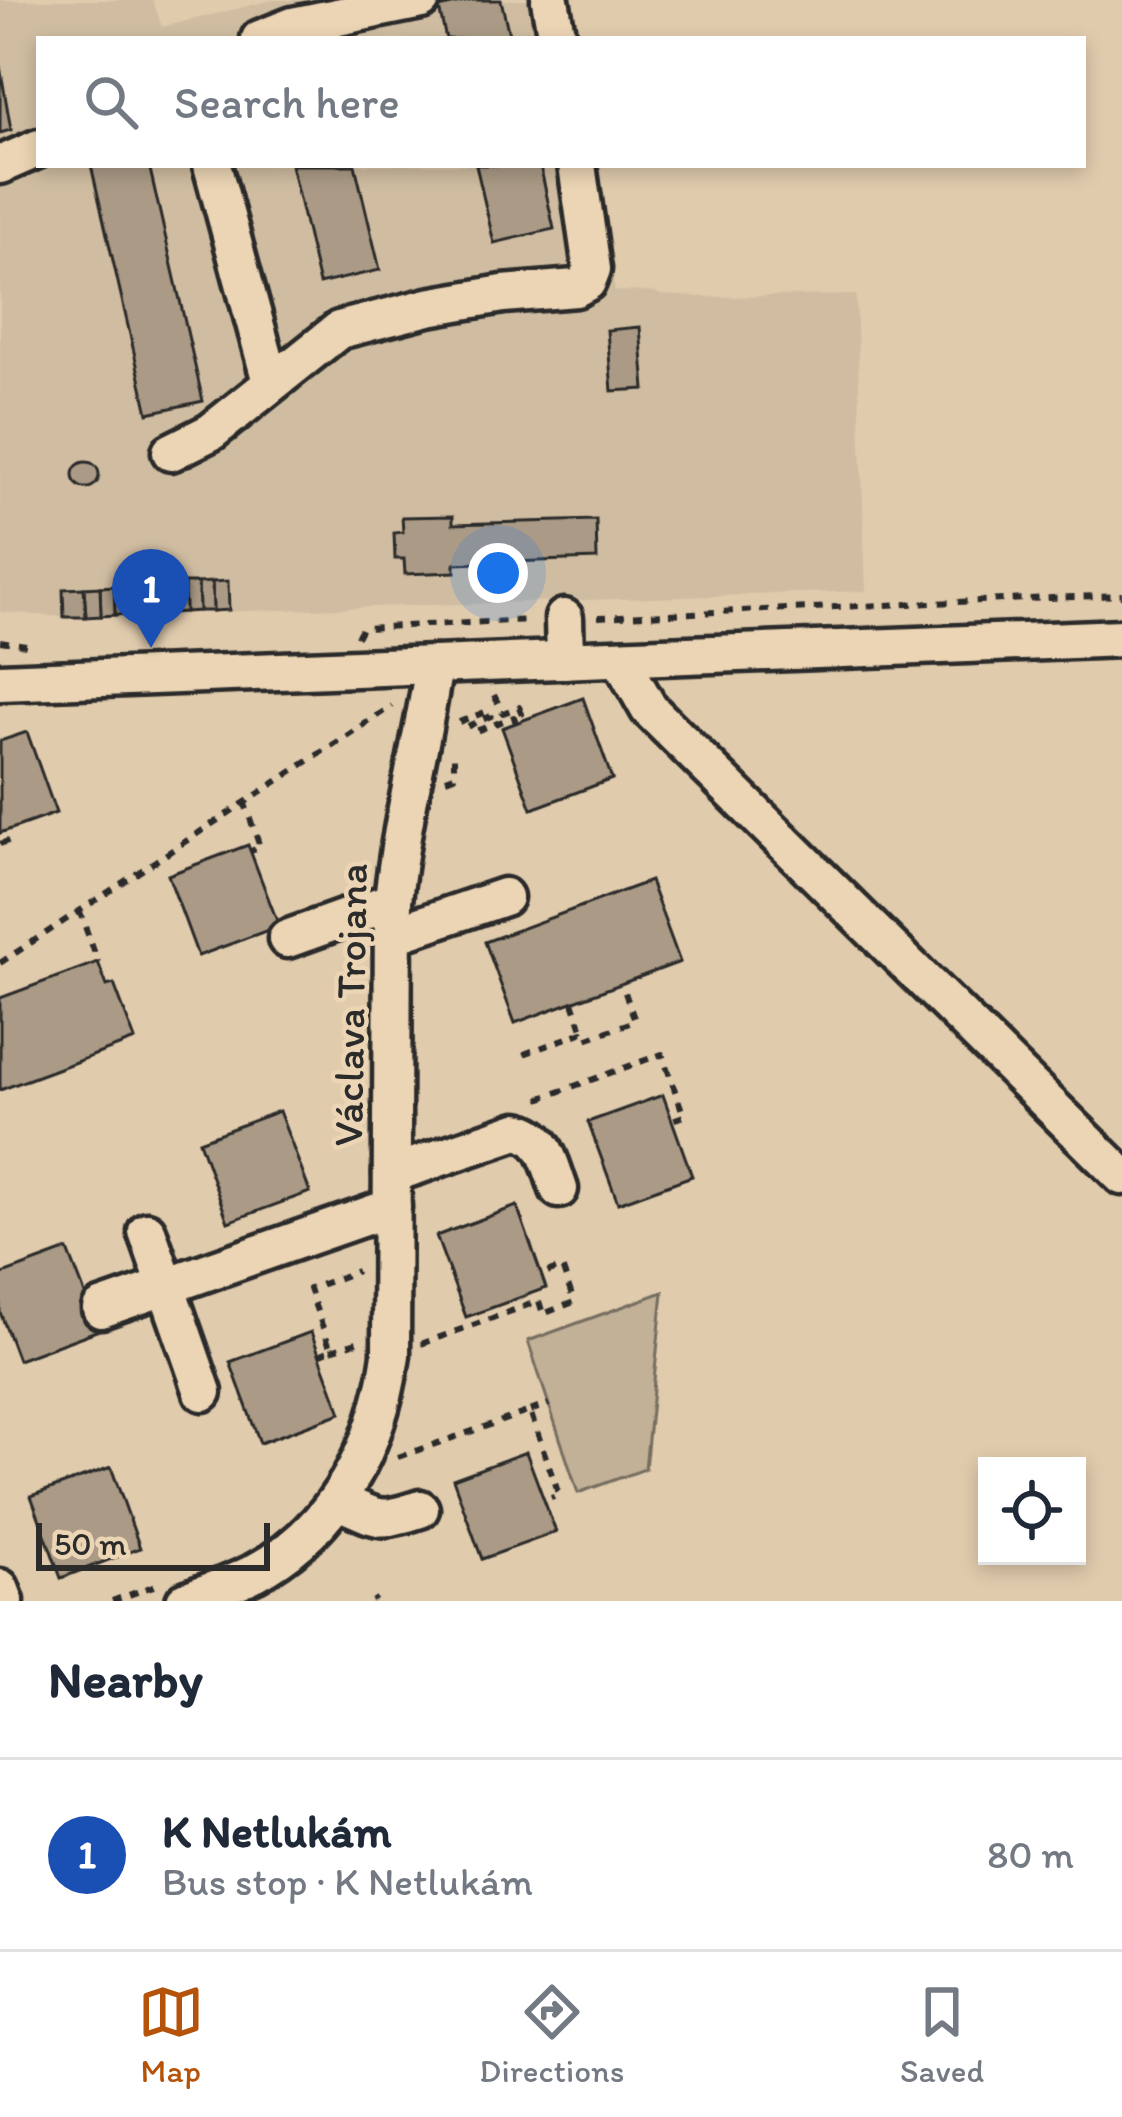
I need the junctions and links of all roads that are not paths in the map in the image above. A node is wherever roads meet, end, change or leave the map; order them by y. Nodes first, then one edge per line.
1 (421, 0) edge
2 (550, 0) edge
3 (268, 36) edge
4 (556, 36) edge
5 (36, 149) edge
6 (0, 165) edge
7 (213, 168) edge
8 (578, 168) edge
9 (271, 382) junction
10 (171, 452) dead end
11 (564, 619) road end
12 (1122, 638) edge
13 (620, 658) junction
14 (565, 660) junction
15 (434, 665) junction
16 (0, 682) edge
17 (504, 897) dead end
18 (393, 918) junction
19 (287, 939) dead end
20 (1122, 1176) edge
21 (392, 1190) junction
22 (559, 1190) dead end
23 (148, 1232) dead end
24 (166, 1287) junction
25 (101, 1309) dead end
26 (203, 1393) dead end
27 (338, 1501) junction
28 (420, 1509) dead end
29 (0, 1588) edge
30 (174, 1592) edge
31 (5, 1601) edge

1 - 3 street
2 - 4 street
5 - 6 street
7 - 9 street
8 - 9 street
9 - 10 street
11 - 14 street
12 - 13 street
13 - 14 street
13 - 20 street
14 - 15 street
15 - 16 street
15 - 18 street, Václava Trojana
17 - 18 street
18 - 19 street
18 - 21 street, Václava Trojana
21 - 22 street
21 - 24 street, Václava Trojana
21 - 27 street, Václava Trojana
23 - 24 street
24 - 25 street, Václava Trojana
24 - 26 street
27 - 28 street
27 - 30 street, Václava Trojana
29 - 31 street

